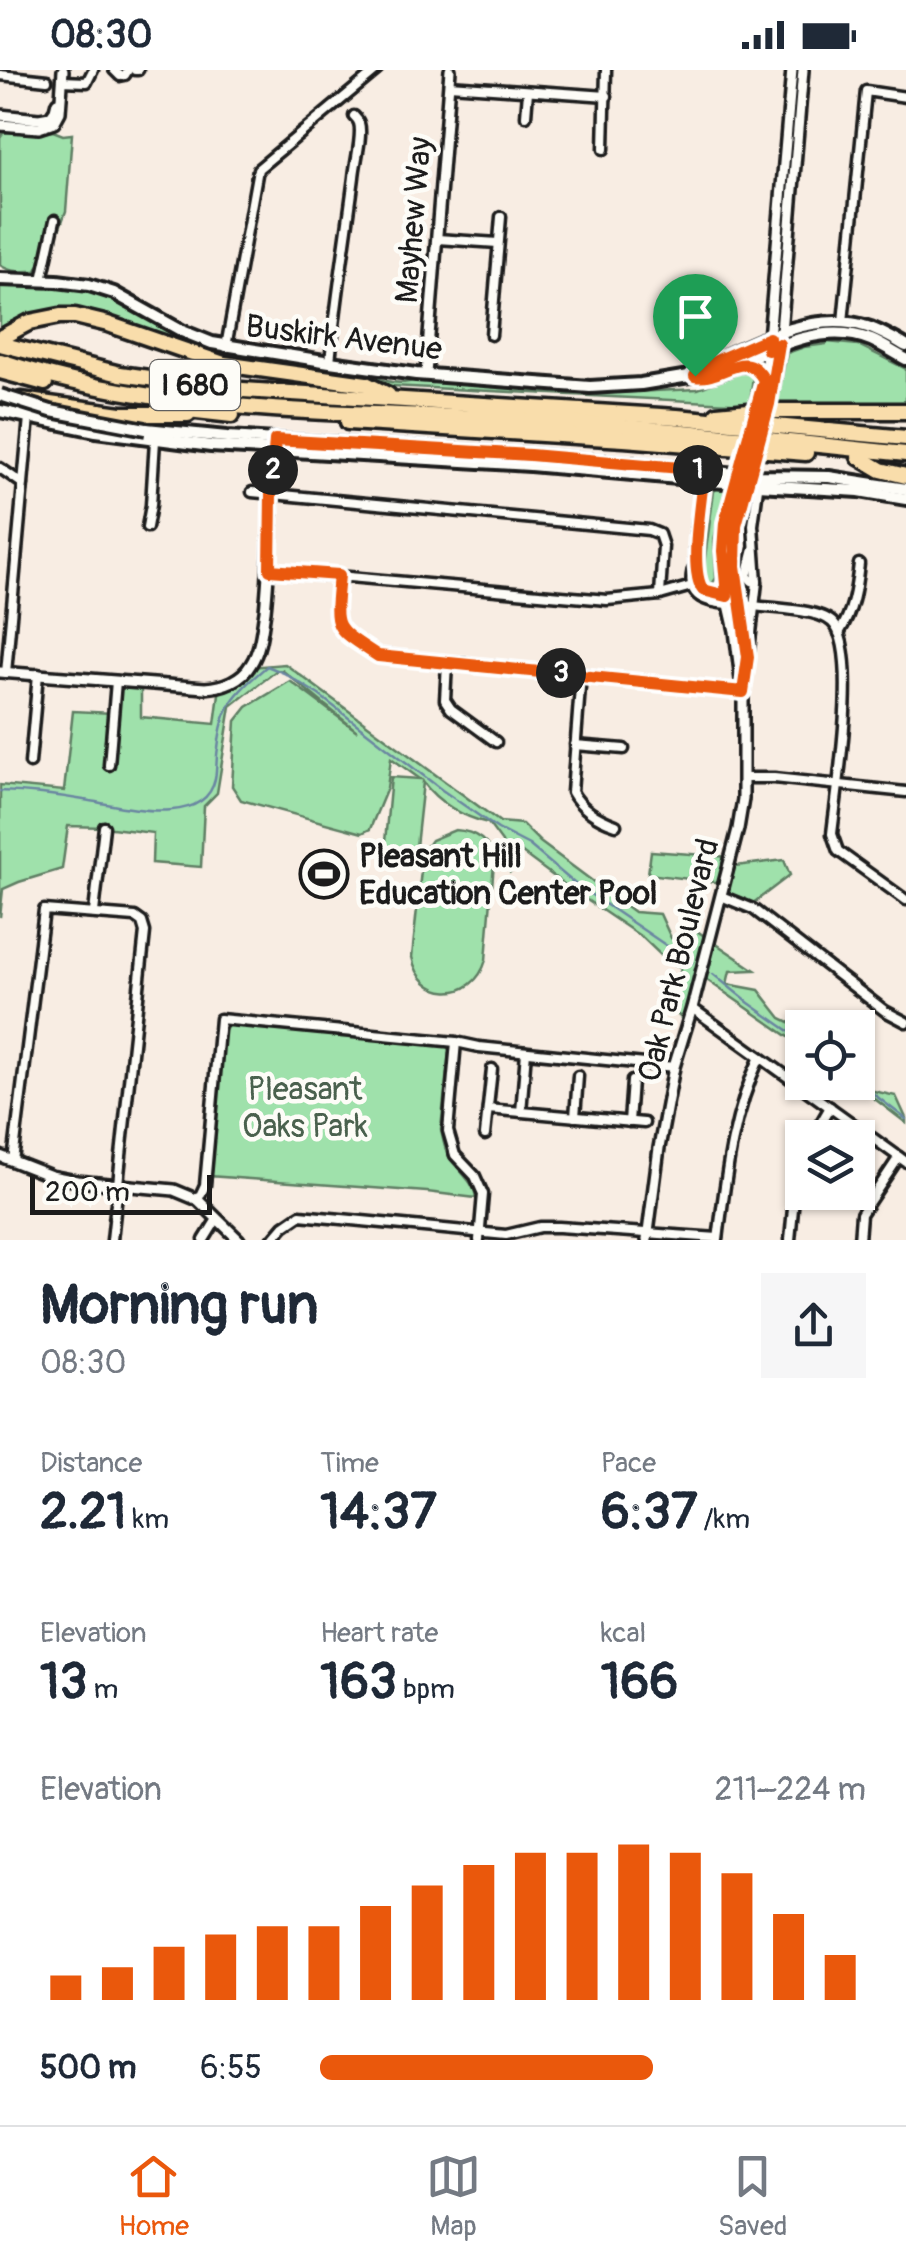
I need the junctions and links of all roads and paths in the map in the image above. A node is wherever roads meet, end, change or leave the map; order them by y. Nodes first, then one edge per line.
1 (94, 70) edge
2 (114, 70) edge
3 (134, 70) edge
4 (377, 70) edge
5 (450, 70) edge
6 (606, 70) edge
7 (792, 70) edge
8 (802, 70) edge
9 (0, 75) edge
10 (62, 78) edge
11 (47, 80) dead end
12 (449, 85) junction
13 (528, 90) junction
14 (607, 96) junction
15 (906, 98) edge
16 (342, 100) junction
17 (0, 115) edge
18 (526, 116) dead end
19 (0, 125) edge
20 (604, 149) dead end
21 (500, 217) dead end
22 (55, 220) dead end
23 (437, 239) junction
24 (498, 243) junction
25 (0, 279) edge
26 (42, 280) junction
27 (843, 322) junction
28 (492, 335) dead end
29 (0, 341) edge
30 (774, 341) junction
31 (906, 346) edge
32 (226, 347) junction
33 (330, 357) junction
34 (906, 359) edge
35 (0, 361) edge
36 (734, 366) junction
37 (0, 371) edge
38 (426, 374) junction
39 (695, 376) junction
40 (764, 380) junction
41 (0, 397) edge
42 (394, 398) junction
43 (764, 403) junction
44 (0, 411) edge
45 (906, 411) edge
46 (206, 414) junction
47 (29, 417) junction
48 (677, 417) junction
49 (906, 438) edge
50 (155, 440) junction
51 (275, 445) junction
52 (906, 454) edge
53 (859, 457) junction
54 (906, 462) edge
55 (0, 468) edge
56 (704, 475) junction
57 (906, 476) edge
58 (759, 481) junction
59 (23, 484) junction
60 (906, 489) edge
61 (739, 490) junction
62 (252, 492) dead end
63 (271, 494) junction
64 (906, 499) edge
65 (147, 527) dead end
66 (696, 560) junction
67 (858, 564) dead end
68 (270, 570) junction
69 (339, 575) junction
70 (692, 586) junction
71 (660, 595) junction
72 (728, 600) junction
73 (742, 606) junction
74 (756, 607) junction
75 (839, 633) junction
76 (748, 657) junction
77 (448, 663) junction
78 (3, 672) edge
79 (38, 674) junction
80 (581, 674) junction
81 (116, 681) junction
82 (743, 692) junction
83 (496, 742) dead end
84 (575, 745) junction
85 (624, 748) dead end
86 (30, 763) dead end
87 (109, 765) dead end
88 (743, 778) junction
89 (836, 785) junction
90 (906, 792) edge
91 (616, 825) dead end
92 (104, 827) dead end
93 (721, 896) junction
94 (906, 900) edge
95 (94, 912) junction
96 (692, 1008) junction
97 (906, 1022) edge
98 (456, 1042) junction
99 (526, 1052) junction
100 (760, 1056) junction
101 (674, 1067) junction
102 (492, 1069) dead end
103 (578, 1076) dead end
104 (632, 1082) dead end
105 (830, 1107) junction
106 (488, 1109) junction
107 (520, 1112) junction
108 (575, 1117) junction
109 (822, 1120) edge
110 (629, 1122) junction
111 (644, 1123) dead end
112 (485, 1135) dead end
113 (0, 1156) edge
114 (902, 1159) edge
115 (13, 1160) junction
116 (118, 1185) junction
117 (198, 1200) junction
118 (793, 1210) edge
119 (217, 1219) junction
120 (480, 1236) edge
121 (648, 1236) edge
122 (718, 1239) edge
123 (112, 1240) edge
124 (204, 1240) edge
125 (239, 1240) edge
126 (272, 1240) edge
127 (790, 1240) edge
128 (859, 1240) edge

1 - 10 street
2 - 3 street
4 - 16 street
5 - 12 street, Mayhew Way
6 - 14 street
7 - 30 street
8 - 30 street
9 - 11 street
10 - 17 street
10 - 19 street
12 - 13 street
12 - 23 street, Mayhew Way
13 - 14 street
13 - 18 street
14 - 20 street
15 - 27 street
16 - 32 street
16 - 33 street
21 - 24 street
22 - 26 street
23 - 24 street
23 - 38 street, Mayhew Way
24 - 28 street
25 - 26 main road, Buskirk Avenue
26 - 32 main road, Buskirk Avenue
27 - 30 main road, Buskirk Avenue
27 - 31 main road, Buskirk Avenue
29 - 42 highway, I 680
29 - 42 highway
30 - 34 main road, Buskirk Avenue
30 - 36 main road, Buskirk Avenue
30 - 39 main road, Buskirk Avenue
30 - 40 street, Oak Park Boulevard
30 - 43 street, Oak Park Boulevard
32 - 33 main road, Buskirk Avenue
33 - 38 main road, Buskirk Avenue
35 - 52 highway, I 680
36 - 39 main road, Buskirk Avenue
36 - 40 street
37 - 46 highway, I 680
38 - 39 main road, Buskirk Avenue
40 - 43 street, Oak Park Boulevard
41 - 46 highway
41 - 51 main road, bridge
42 - 48 highway, I 680
43 - 61 street, Oak Park Boulevard, bridge
44 - 47 main road
45 - 48 highway
46 - 53 highway, I 680
47 - 50 main road
47 - 59 street
48 - 49 highway, I 680
50 - 51 main road
50 - 65 street
51 - 56 main road
51 - 63 street
53 - 54 highway, I 680
53 - 57 highway
55 - 59 street
56 - 58 main road
56 - 66 street
58 - 60 main road
58 - 64 main road
58 - 74 street, Oak Park Boulevard
59 - 78 street
61 - 72 street, Oak Park Boulevard
61 - 73 street, Oak Park Boulevard
62 - 63 street
63 - 68 street
63 - 71 street
66 - 70 street
66 - 72 street
67 - 75 street
68 - 69 street
68 - 81 street
69 - 71 street
69 - 77 street
70 - 71 street
70 - 72 street
72 - 73 street
72 - 82 street, Oak Park Boulevard
73 - 74 street
73 - 76 street, Oak Park Boulevard
74 - 75 street
74 - 76 street, Oak Park Boulevard
75 - 89 street
76 - 82 street, Oak Park Boulevard
77 - 80 street
77 - 83 street
78 - 79 street
79 - 81 street
79 - 86 street
80 - 82 street
80 - 84 street
81 - 87 street
82 - 88 street, Oak Park Boulevard
84 - 85 street
84 - 91 street
88 - 89 street
88 - 93 street, Oak Park Boulevard
89 - 90 street
89 - 94 street
92 - 95 street
93 - 96 street, Oak Park Boulevard
93 - 97 street
95 - 115 street
95 - 116 street
96 - 100 street
96 - 101 street, Oak Park Boulevard
98 - 99 street
98 - 117 street
98 - 120 street
99 - 101 street
99 - 107 street
100 - 105 street
100 - 122 street
101 - 121 street, Oak Park Boulevard
102 - 106 street
103 - 108 street
104 - 110 street
105 - 109 street
105 - 114 street
106 - 107 street
106 - 112 street
107 - 108 street
108 - 110 street
110 - 111 street
113 - 115 street
114 - 128 street
115 - 116 street
116 - 117 street
116 - 123 street
117 - 119 street
118 - 127 street
119 - 124 street
119 - 125 street
120 - 121 street
120 - 126 street
121 - 122 street

